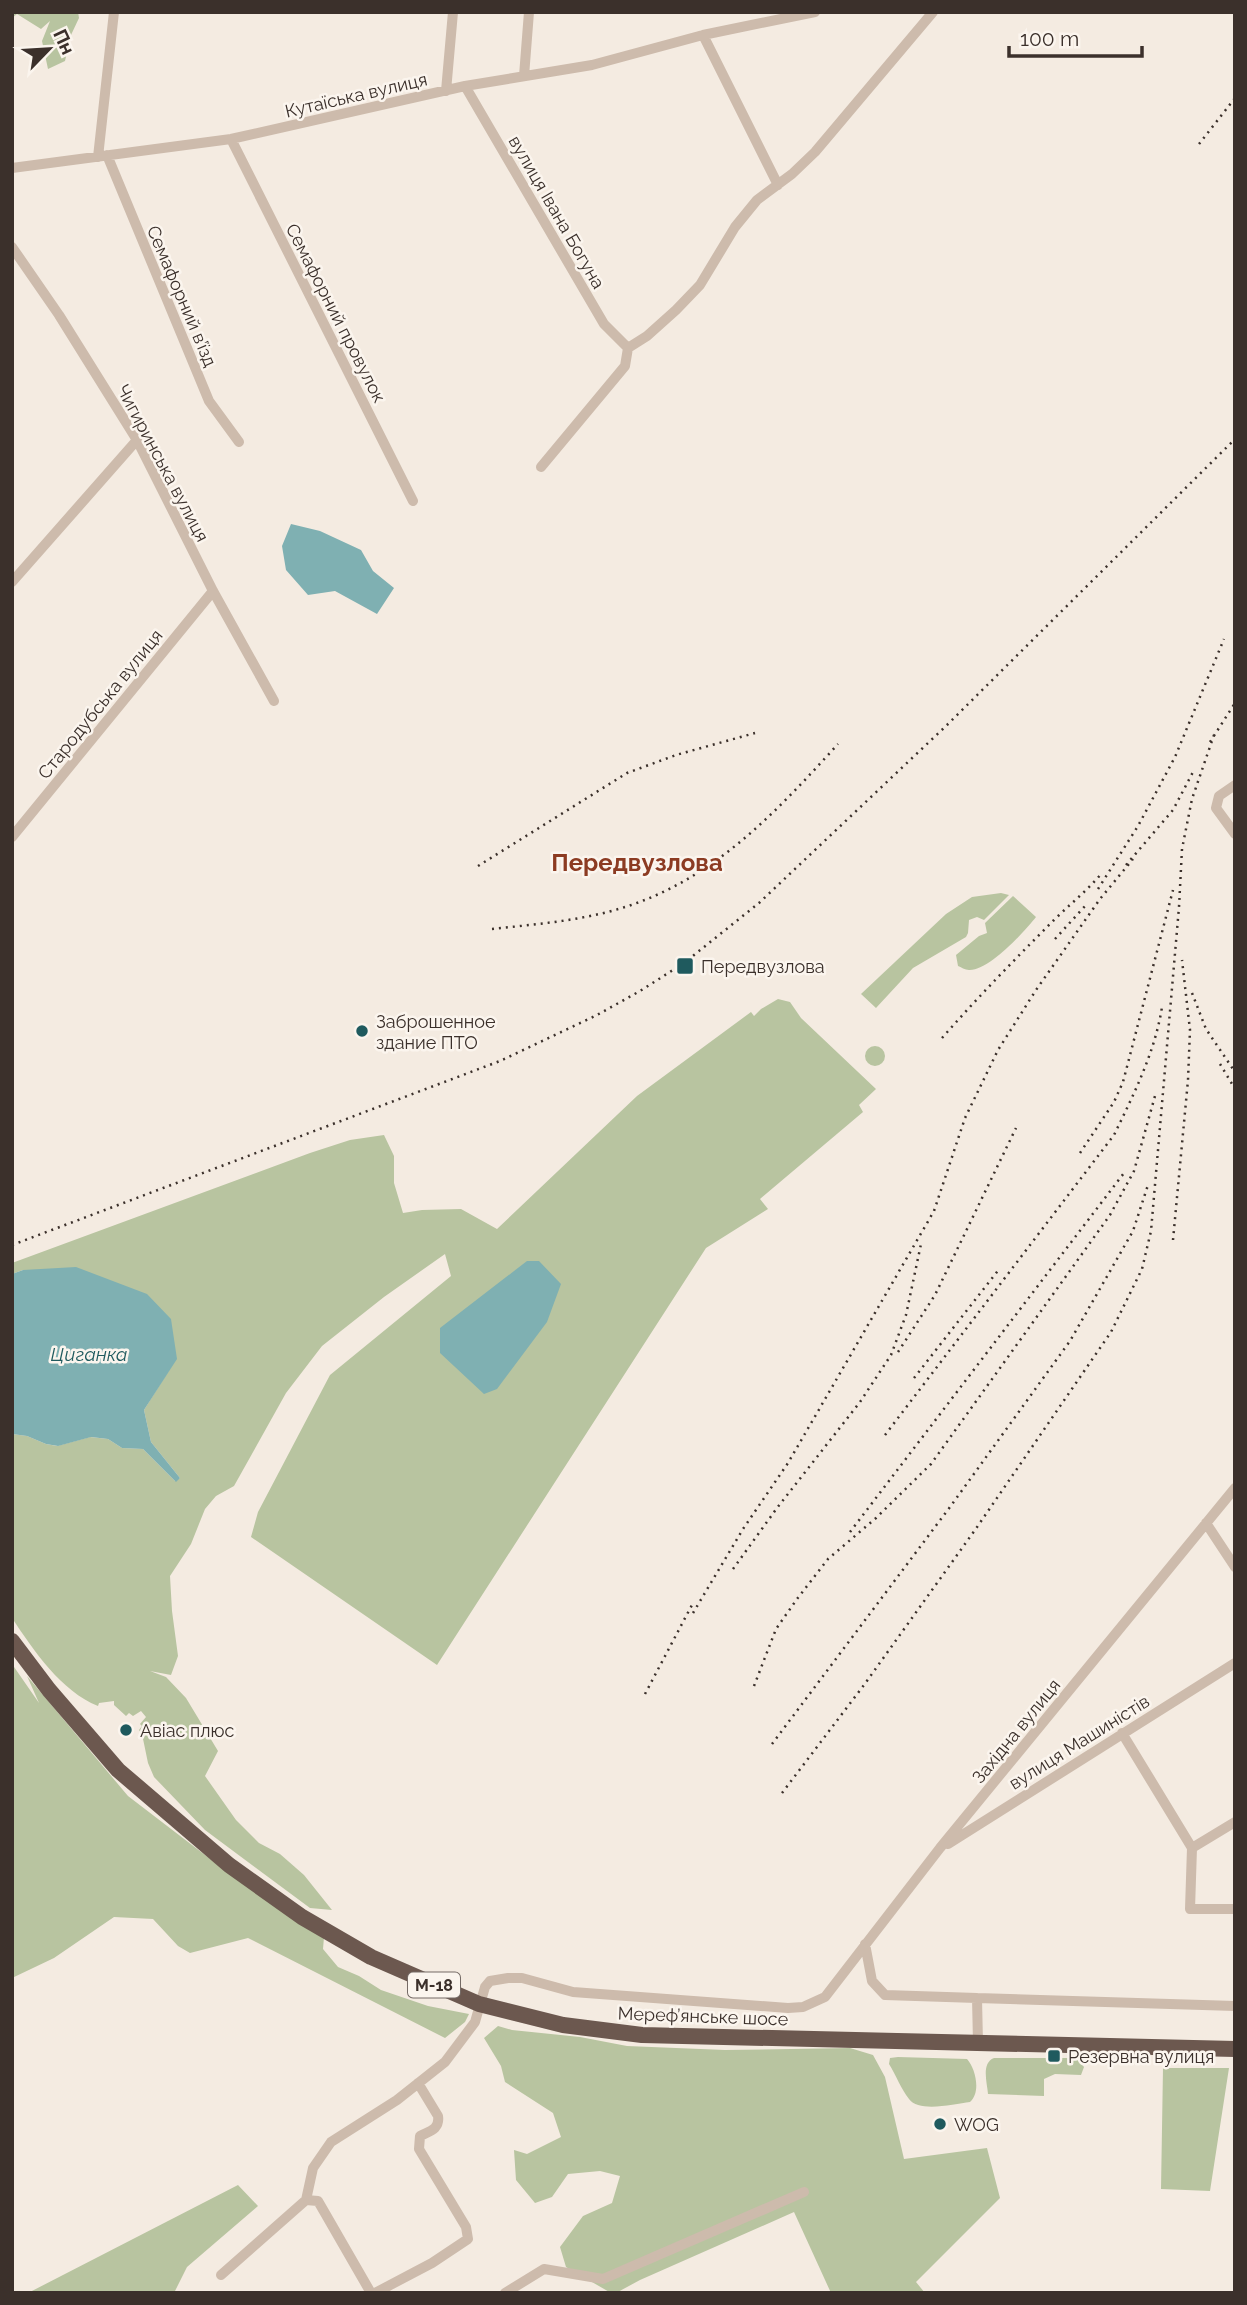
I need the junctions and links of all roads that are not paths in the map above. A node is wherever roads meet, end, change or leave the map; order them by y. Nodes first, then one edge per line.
1 (114, 12) edge
2 (453, 12) edge
3 (529, 12) edge
4 (815, 12) edge
5 (933, 12) edge
6 (703, 35) junction
7 (524, 76) junction
8 (465, 86) junction
9 (446, 91) junction
10 (232, 139) junction
11 (102, 156) junction
12 (12, 168) edge
13 (778, 185) junction
14 (12, 247) edge
15 (628, 348) junction
16 (137, 440) junction
17 (239, 442) dead end
18 (541, 467) dead end
19 (413, 500) dead end
20 (12, 582) edge
21 (213, 591) junction
22 (274, 701) dead end
23 (1235, 785) edge
24 (1235, 834) edge
25 (12, 837) edge
26 (1235, 1488) edge
27 (1206, 1523) junction
28 (1235, 1567) edge
29 (12, 1641) edge
30 (1235, 1663) edge
31 (1122, 1733) junction
32 (1235, 1822) edge
33 (940, 1848) junction
34 (1192, 1848) junction
35 (1235, 1909) edge
36 (865, 1944) junction
37 (977, 1998) junction
38 (479, 2004) junction
39 (1235, 2006) edge
40 (978, 2043) junction
41 (1235, 2049) edge
42 (418, 2083) junction
43 (804, 2192) dead end
44 (306, 2200) junction
45 (221, 2275) dead end
46 (373, 2293) edge
47 (505, 2293) edge

1 - 11 street
2 - 9 street
3 - 7 street
4 - 6 street, Кутаїська вулиця
5 - 13 street
6 - 7 street, Кутаїська вулиця
6 - 13 street
7 - 8 street, Кутаїська вулиця
8 - 9 street, Кутаїська вулиця
8 - 15 street, вулиця Івана Богуна
9 - 10 street, Кутаїська вулиця
10 - 11 street, Кутаїська вулиця
10 - 19 street, Семафорний провулок
11 - 12 street, Кутаїська вулиця
11 - 17 street, Семафорний в’їзд
13 - 15 street
14 - 16 street, Чигиринська вулиця
15 - 18 street
16 - 20 street
16 - 21 street, Чигиринська вулиця
21 - 22 street, Чигиринська вулиця
21 - 25 street, Стародубська вулиця
23 - 24 street
26 - 27 street, Західна вулиця
27 - 28 street
27 - 33 street, Західна вулиця
29 - 38 highway, Мереф’янське шосе / М-18
30 - 31 street, вулиця Машиністів
31 - 33 street, вулиця Машиністів
31 - 34 street
32 - 34 street
33 - 36 street, Західна вулиця
34 - 35 street
36 - 37 street
36 - 38 street, Західна вулиця
37 - 39 street
37 - 40 street
38 - 40 highway, Мереф’янське шосе / М-18
38 - 42 street
40 - 41 highway, Мереф’янське шосе / М-18
42 - 44 street
42 - 46 street
43 - 47 street
44 - 45 street
44 - 46 street

